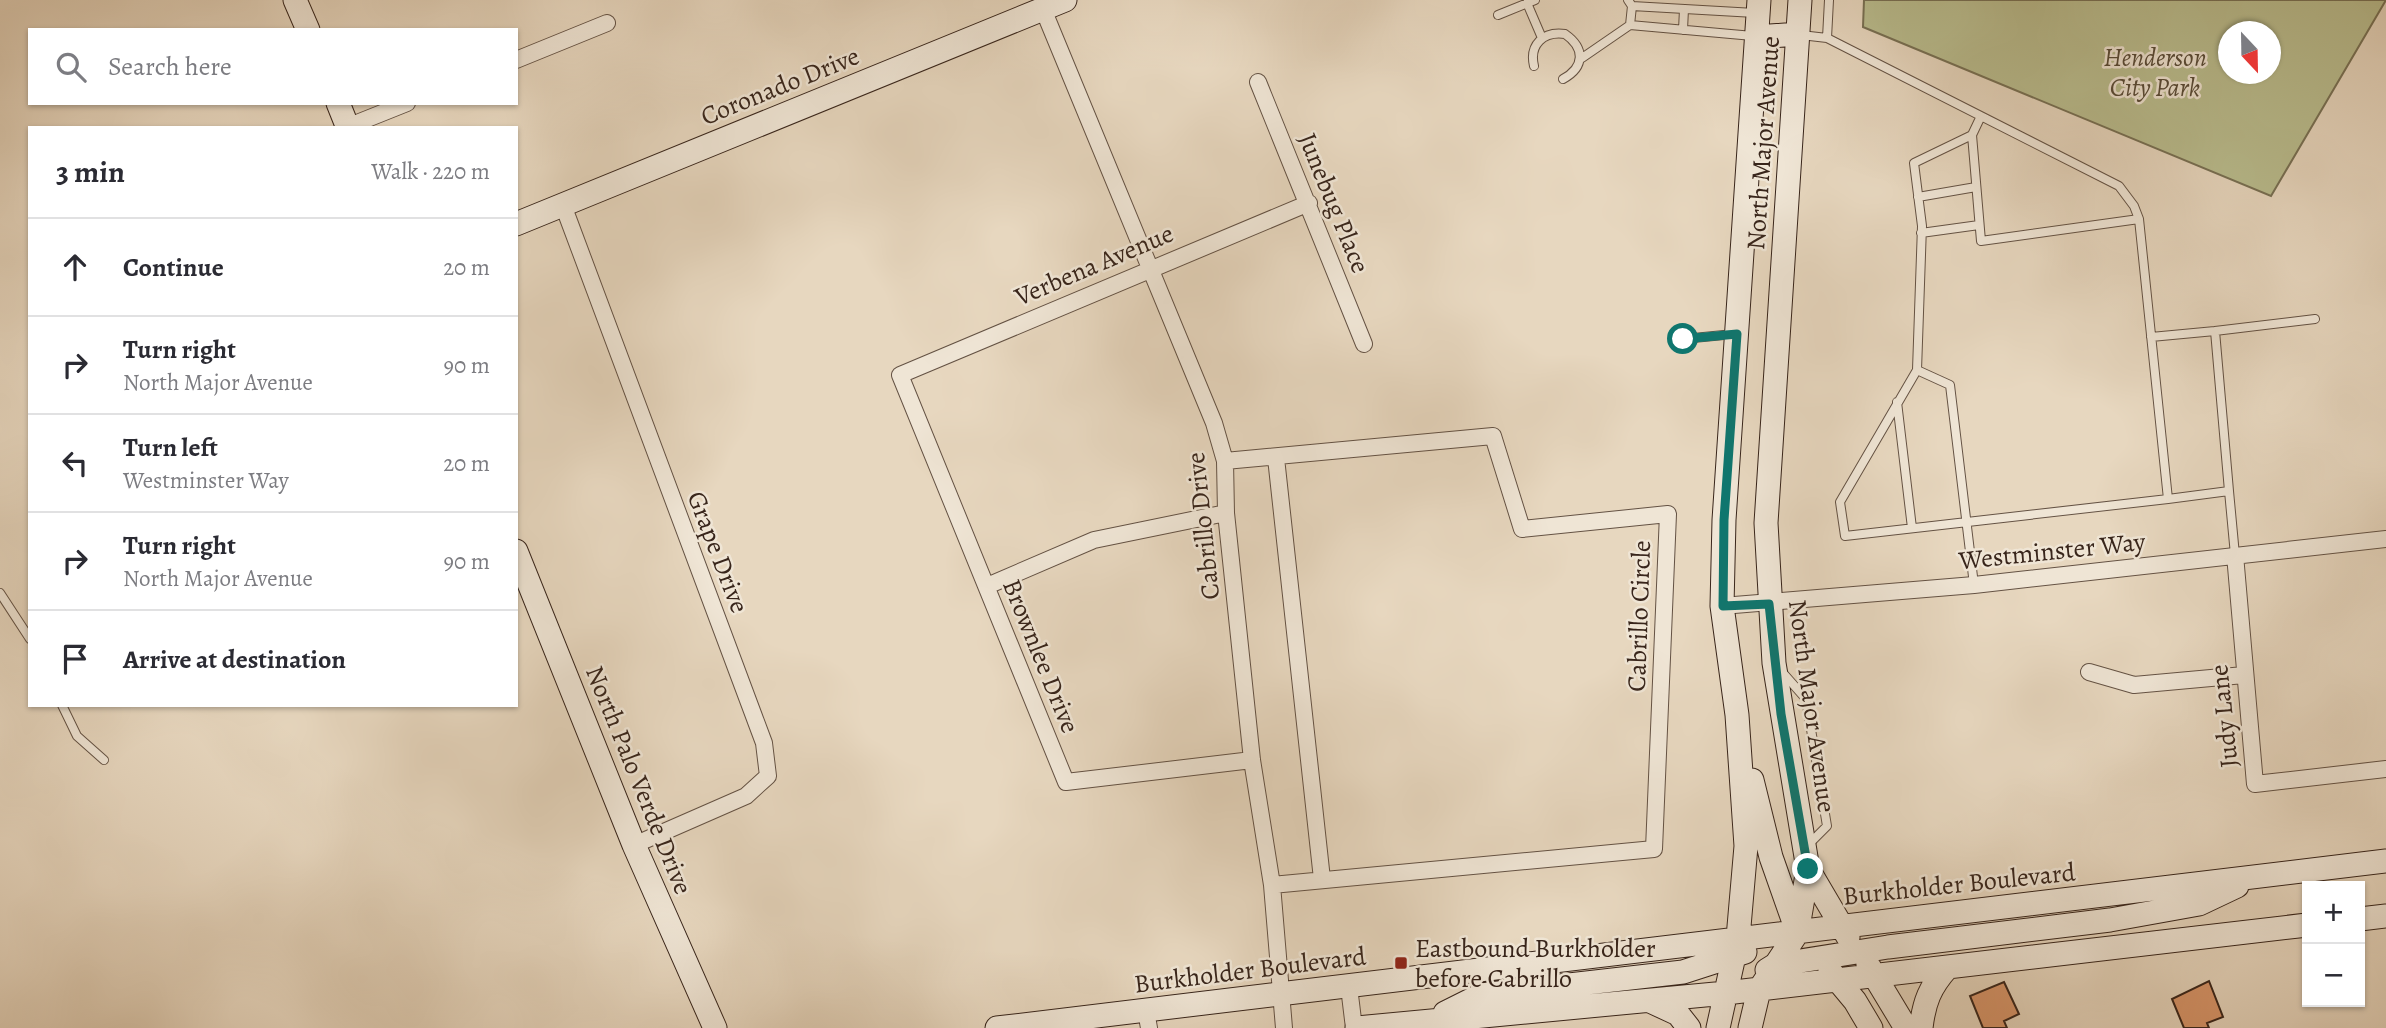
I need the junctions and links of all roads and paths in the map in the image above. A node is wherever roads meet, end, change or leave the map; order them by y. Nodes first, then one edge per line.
1 (295, 0) edge
2 (1065, 0) edge
3 (1800, 0) edge
4 (1829, 0) edge
5 (1531, 2) edge
6 (1630, 3) edge
7 (1759, 6) edge
8 (1043, 9) junction
9 (1684, 9) junction
10 (1498, 15) dead end
11 (607, 23) dead end
12 (1630, 25) junction
13 (306, 28) edge
14 (1683, 30) junction
15 (1798, 34) junction
16 (1756, 37) junction
17 (1542, 38) junction
18 (1827, 38) junction
19 (1581, 58) junction
20 (518, 59) edge
21 (1534, 66) dead end
22 (1563, 79) dead end
23 (1258, 82) dead end
24 (339, 105) edge
25 (402, 105) edge
26 (1981, 116) junction
27 (347, 126) edge
28 (350, 126) edge
29 (1972, 135) junction
30 (1976, 187) junction
31 (1918, 197) junction
32 (1309, 203) junction
33 (563, 205) junction
34 (2139, 219) junction
35 (518, 223) edge
36 (1979, 225) junction
37 (1921, 233) junction
38 (1151, 267) junction
39 (2315, 319) dead end
40 (2215, 331) junction
41 (1737, 334) junction
42 (2151, 337) junction
43 (1683, 339) dead end
44 (1364, 344) dead end
45 (1917, 370) junction
46 (900, 375) joint
47 (1897, 402) junction
48 (1276, 458) junction
49 (1225, 461) junction
50 (2229, 491) junction
51 (2168, 499) junction
52 (1226, 513) junction
53 (1965, 522) junction
54 (1912, 528) junction
55 (2386, 539) edge
56 (2235, 555) junction
57 (518, 556) edge
58 (1974, 585) junction
59 (987, 586) junction
60 (0, 593) edge
61 (1769, 604) junction
62 (1723, 606) junction
63 (28, 636) edge
64 (2089, 672) dead end
65 (2244, 676) junction
66 (63, 707) edge
67 (1737, 715) junction
68 (104, 760) dead end
69 (1252, 761) junction
70 (2386, 769) edge
71 (635, 845) junction
72 (1806, 859) junction
73 (2386, 861) edge
74 (2256, 877) junction
75 (1322, 879) junction
76 (1272, 885) junction
77 (2386, 916) edge
78 (2365, 918) edge
79 (1840, 925) junction
80 (2302, 926) edge
81 (1797, 933) junction
82 (1736, 947) junction
83 (1859, 953) junction
84 (1820, 958) junction
85 (1775, 965) junction
86 (1947, 968) junction
87 (1875, 976) junction
88 (1839, 981) junction
89 (1349, 987) junction
90 (1759, 990) junction
91 (1726, 993) junction
92 (1280, 995) junction
93 (1647, 1000) junction
94 (1147, 1019) edge
95 (1430, 1020) junction
96 (715, 1028) edge
97 (997, 1028) edge
98 (1284, 1028) edge
99 (1356, 1028) edge
100 (1689, 1028) edge
101 (1718, 1028) edge
102 (1750, 1028) edge
103 (1871, 1028) edge
104 (1906, 1028) edge
105 (1921, 1028) edge

1 - 13 street
2 - 8 street, Coronado Drive
3 - 15 street, North Major Avenue
4 - 18 lane
5 - 10 lane
5 - 17 lane
6 - 9 lane
6 - 12 lane
7 - 9 lane
7 - 15 street
7 - 16 street, North Major Avenue
8 - 33 street, Coronado Drive
8 - 38 street, Cabrillo Drive
9 - 14 lane
11 - 20 street
12 - 14 lane
12 - 19 lane
14 - 16 lane
15 - 16 street
15 - 18 lane
15 - 61 street, North Major Avenue
16 - 41 street, North Major Avenue
17 - 19 lane
17 - 21 lane
18 - 26 lane
19 - 22 lane
23 - 32 street, Junebug Place
24 - 27 street
25 - 28 street
26 - 29 lane
26 - 34 lane
29 - 30 lane
29 - 31 lane
30 - 31 lane
30 - 36 lane
31 - 37 lane
32 - 38 street, Verbena Avenue
32 - 44 street, Junebug Place
33 - 35 street, Coronado Drive
33 - 71 street, Grape Drive
34 - 36 lane
34 - 42 lane
36 - 37 lane
37 - 45 lane
38 - 46 street, Verbena Avenue
38 - 49 street, Cabrillo Drive
39 - 40 lane
40 - 42 lane
40 - 50 lane
41 - 43 lane
41 - 62 street, North Major Avenue
42 - 51 lane
45 - 47 lane
45 - 53 lane
46 - 59 street, Brownlee Drive
47 - 54 lane
47 - 54 lane
48 - 49 street, Cabrillo Circle
48 - 75 street
48 - 75 street, Cabrillo Circle
49 - 52 street, Cabrillo Drive
50 - 51 lane
50 - 56 lane
51 - 53 lane
52 - 59 street
52 - 69 street, Cabrillo Drive
53 - 54 lane
53 - 58 lane
55 - 56 street, Westminster Way
56 - 58 street, Westminster Way
56 - 65 street, Judy Lane
57 - 71 street, North Palo Verde Drive
58 - 61 street, Westminster Way
59 - 69 street, Brownlee Drive
60 - 63 lane
61 - 62 street, Westminster Way
61 - 72 street, North Major Avenue
62 - 67 street, North Major Avenue
64 - 65 street
65 - 70 street, Judy Lane
66 - 68 lane
67 - 81 street
67 - 82 street, North Major Avenue
69 - 76 street, Cabrillo Drive
71 - 96 street, North Palo Verde Drive
72 - 79 street
72 - 81 street, North Major Avenue
73 - 74 street, Burkholder Boulevard
74 - 79 street, Burkholder Boulevard
74 - 83 street
75 - 76 street, Cabrillo Circle
76 - 92 street, Cabrillo Drive
77 - 78 street
79 - 81 street, Burkholder Boulevard
79 - 83 street
80 - 86 street
81 - 82 street, Burkholder Boulevard
81 - 84 street
81 - 85 street, North Major Avenue
82 - 89 street, Burkholder Boulevard
82 - 91 street, North Major Avenue
82 - 95 street
83 - 84 street
83 - 87 street
84 - 85 street
84 - 88 street
85 - 90 street, North Major Avenue
85 - 91 street
86 - 87 street
86 - 105 street
87 - 88 street
87 - 104 street
88 - 90 street
88 - 103 street
89 - 92 street, Burkholder Boulevard
89 - 99 street
90 - 91 street
90 - 102 street, North Major Avenue
91 - 93 street
91 - 101 street, North Major Avenue
92 - 94 street, Burkholder Boulevard
92 - 98 street, Cabrillo Drive
93 - 95 street
93 - 100 street
94 - 97 street, Burkholder Boulevard
95 - 99 street

